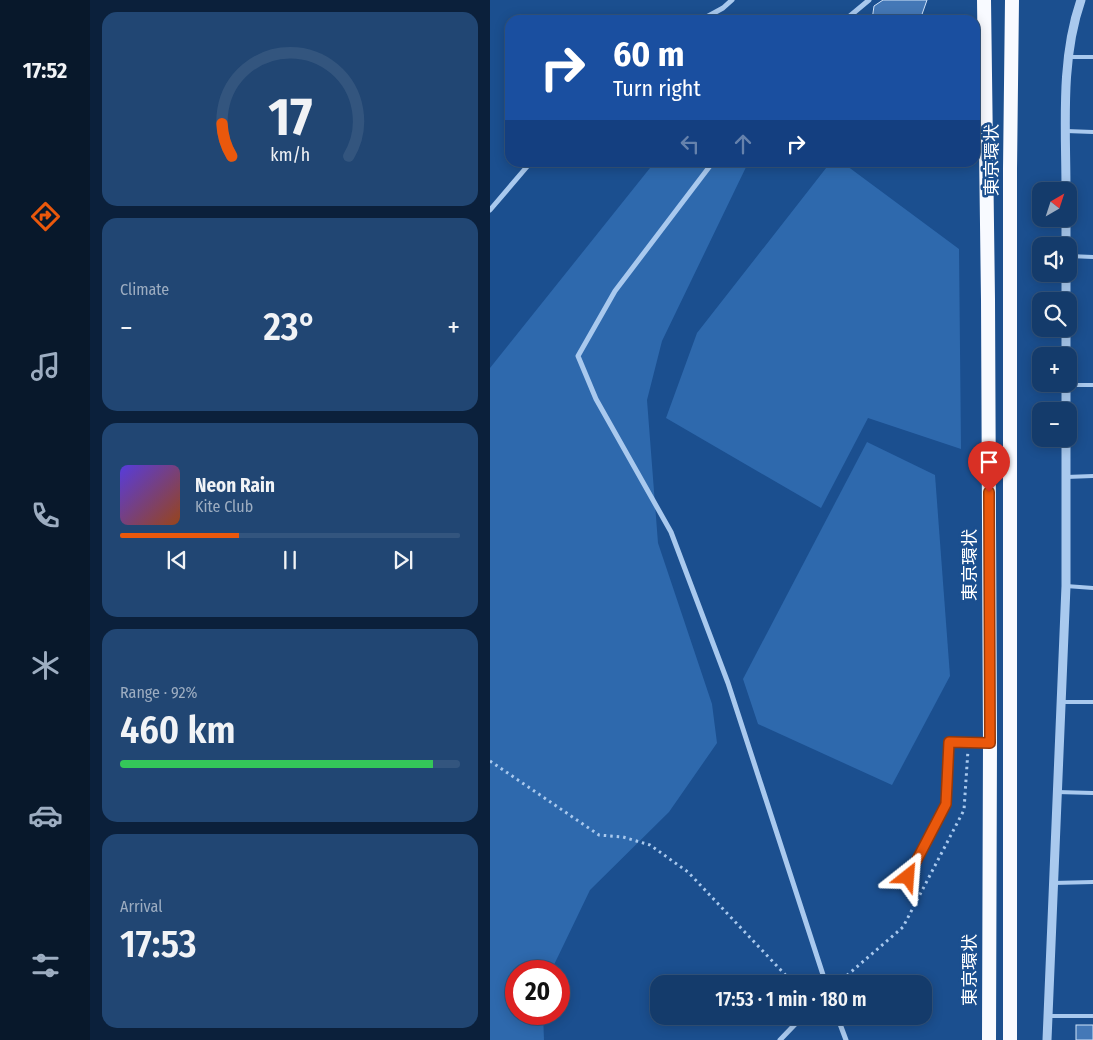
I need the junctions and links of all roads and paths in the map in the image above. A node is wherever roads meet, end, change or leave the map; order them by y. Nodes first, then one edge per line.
1 (732, 0) edge
2 (869, 0) edge
3 (984, 0) edge
4 (1012, 0) edge
5 (1081, 0) edge
6 (710, 15) edge
7 (851, 15) edge
8 (1069, 57) junction
9 (1093, 57) edge
10 (1066, 131) junction
11 (1093, 132) edge
12 (527, 167) edge
13 (710, 167) edge
14 (1066, 182) edge
15 (490, 210) edge
16 (1077, 256) edge
17 (1093, 257) edge
18 (1077, 384) edge
19 (1093, 385) edge
20 (1066, 447) edge
21 (1093, 476) edge
22 (1066, 477) junction
23 (1066, 586) junction
24 (1093, 588) edge
25 (1061, 702) junction
26 (1093, 702) edge
27 (990, 743) junction
28 (490, 762) edge
29 (1057, 792) junction
30 (1093, 793) edge
31 (908, 877) dead end
32 (1093, 882) edge
33 (1053, 883) junction
34 (785, 975) edge
35 (823, 975) edge
36 (1048, 1016) junction
37 (1093, 1016) edge
38 (794, 1025) edge
39 (840, 1025) edge
40 (780, 1040) edge
41 (846, 1040) edge
42 (989, 1040) edge
43 (1010, 1040) edge
44 (1047, 1040) edge

1 - 6 street
2 - 7 street
3 - 27 highway, 東京環状
4 - 43 highway, 東京環状
5 - 8 street
8 - 9 lane
8 - 10 street
10 - 11 lane
10 - 14 street
12 - 15 street
13 - 35 street
16 - 17 lane
18 - 19 lane
20 - 22 street
21 - 22 lane
22 - 23 street
23 - 24 lane
23 - 25 street
25 - 26 lane
25 - 29 street
27 - 31 lane
27 - 42 highway, 東京環状
28 - 34 path
29 - 30 lane
29 - 33 street
32 - 33 lane
33 - 36 street
36 - 37 lane
36 - 44 street
38 - 40 street
39 - 41 street

